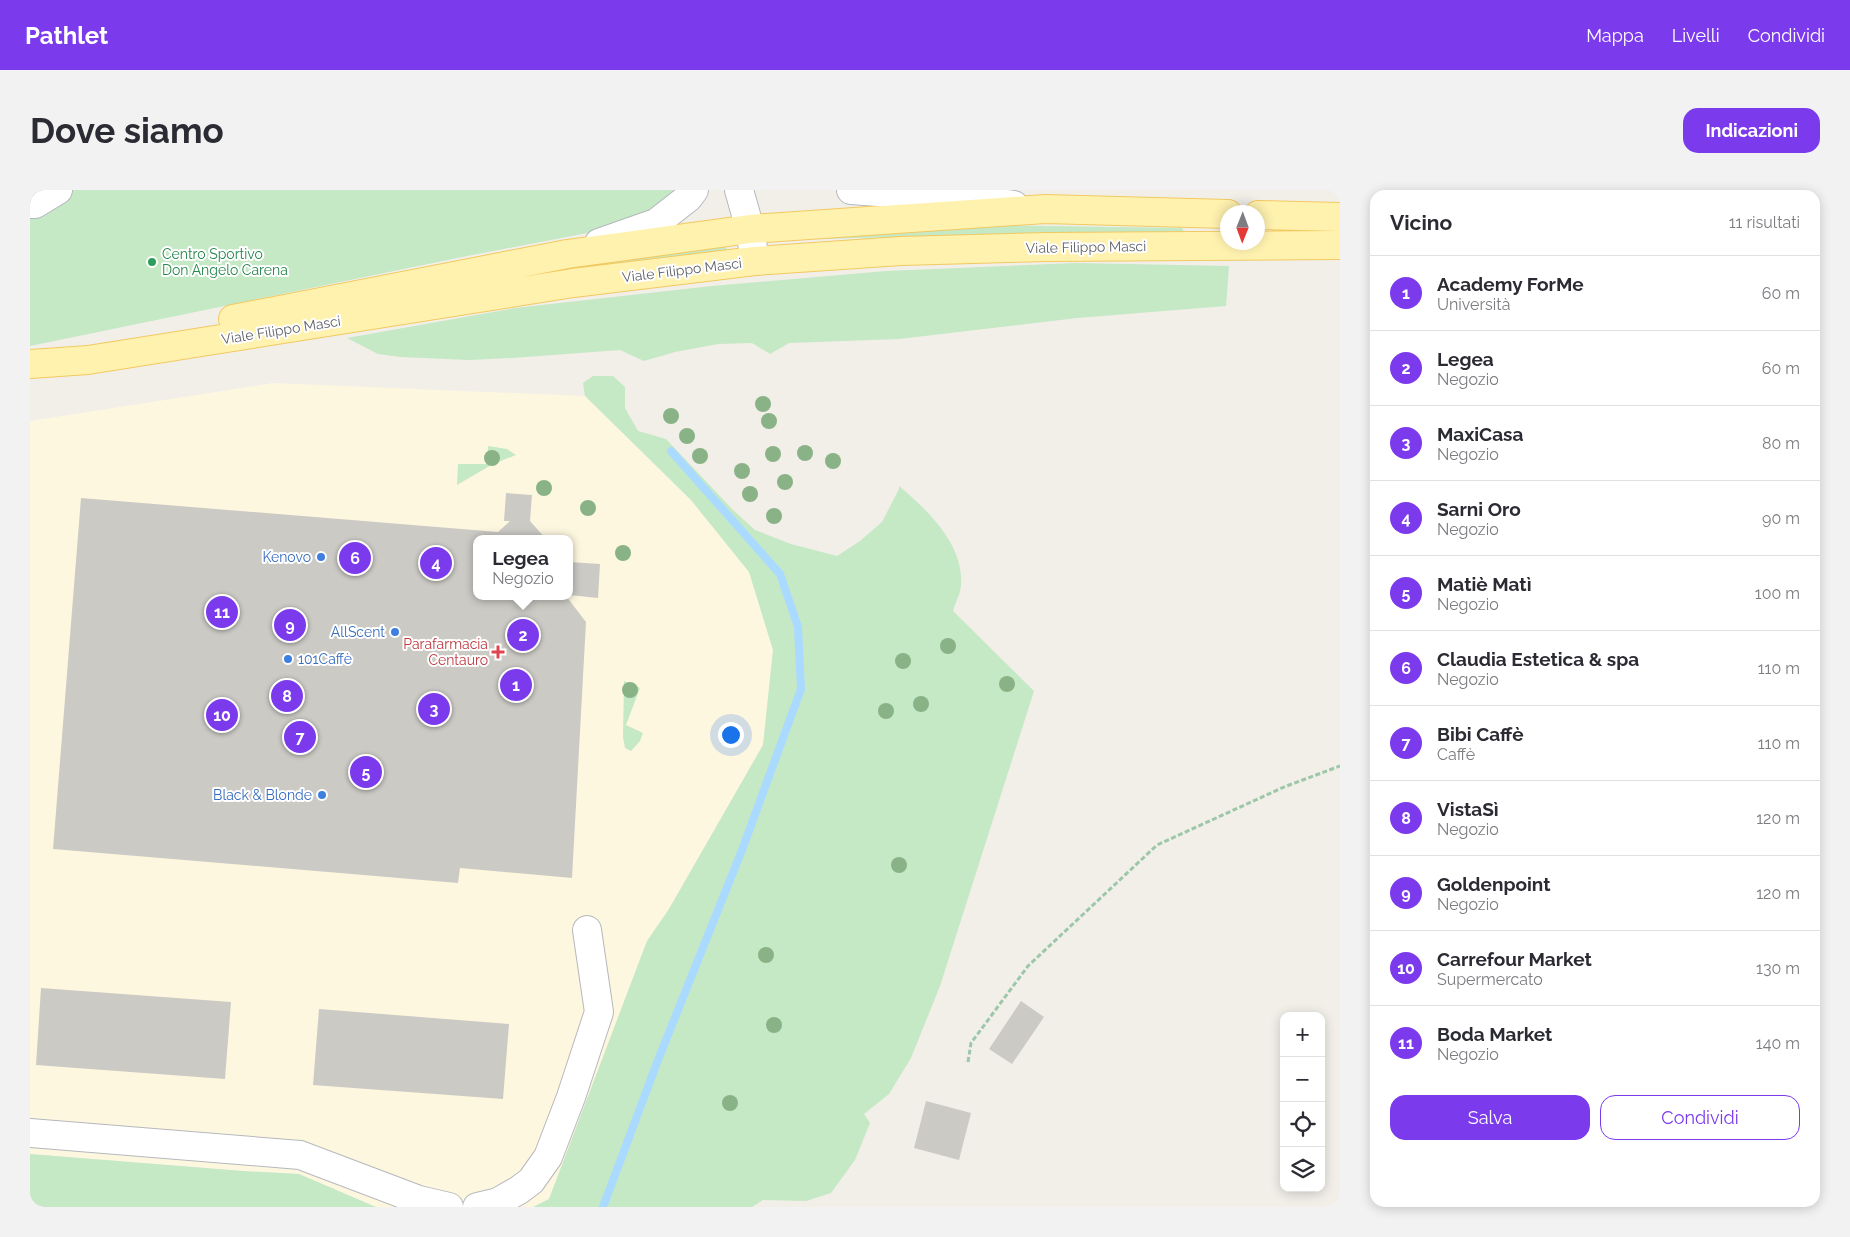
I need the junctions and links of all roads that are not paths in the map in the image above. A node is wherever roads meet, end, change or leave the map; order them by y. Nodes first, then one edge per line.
1 (58, 190) edge
2 (694, 190) edge
3 (739, 190) edge
4 (760, 190) edge
5 (851, 190) edge
6 (30, 204) edge
7 (1045, 209) junction
8 (1220, 214) edge
9 (1265, 215) edge
10 (1340, 217) edge
11 (750, 229) junction
12 (1340, 245) edge
13 (566, 254) junction
14 (755, 261) junction
15 (30, 359) edge
16 (30, 364) edge
17 (587, 930) dead end
18 (30, 1133) edge
19 (450, 1207) edge
20 (476, 1207) edge

1 - 6 street
2 - 13 street
3 - 11 street
4 - 11 street
5 - 7 street
7 - 8 main road, Viale Filippo Masci
7 - 11 main road, Viale Filippo Masci
9 - 10 main road
11 - 13 main road, Viale Filippo Masci
11 - 14 street
12 - 14 main road, Viale Filippo Masci
13 - 15 main road, Viale Filippo Masci
14 - 16 main road, Viale Filippo Masci
17 - 20 street
18 - 19 street

